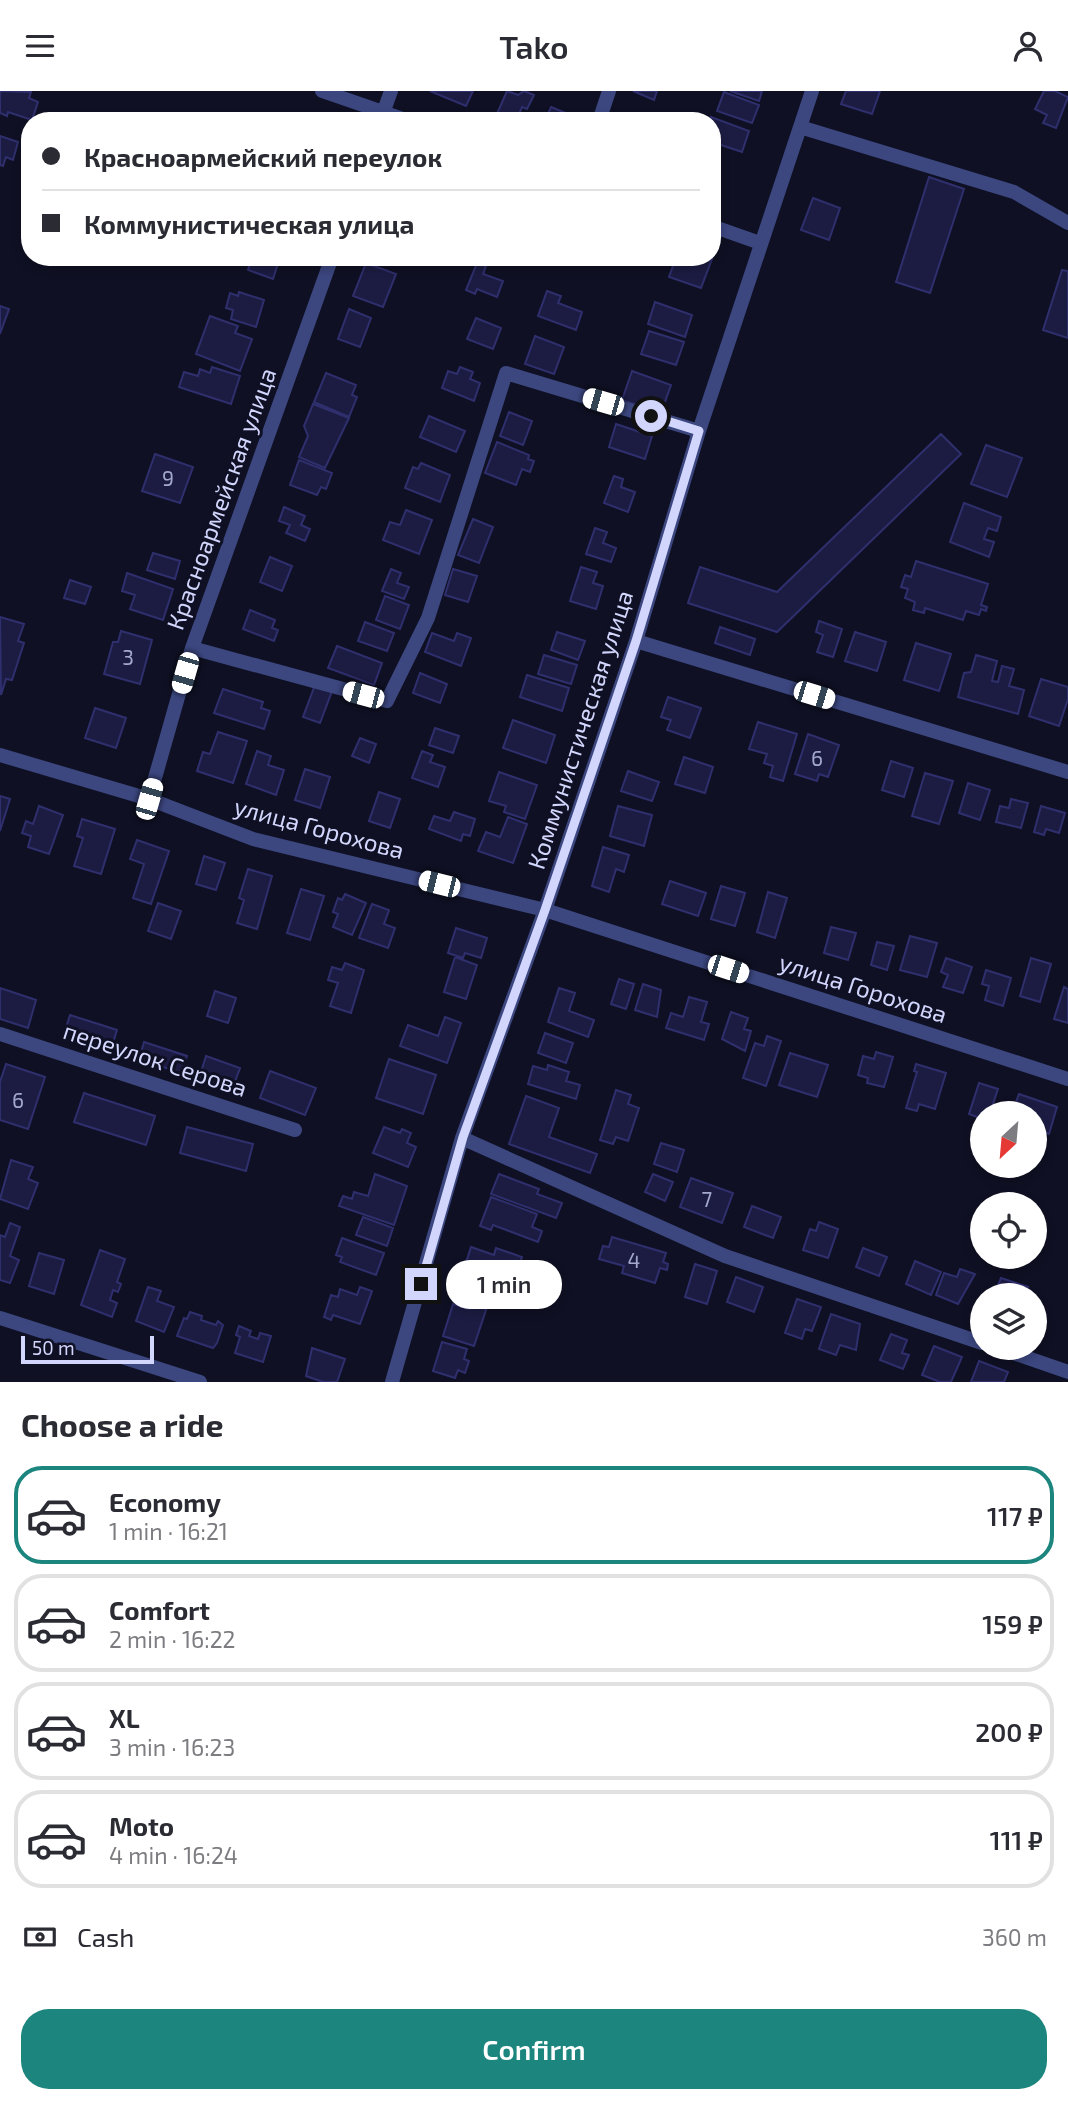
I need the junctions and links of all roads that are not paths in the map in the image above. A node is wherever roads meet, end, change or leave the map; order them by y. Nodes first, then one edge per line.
1 (322, 91) edge
2 (391, 91) edge
3 (609, 91) edge
4 (812, 91) edge
5 (373, 112) edge
6 (384, 112) edge
7 (603, 112) edge
8 (800, 127) junction
9 (1068, 223) edge
10 (721, 229) edge
11 (760, 243) junction
12 (329, 266) edge
13 (699, 431) junction
14 (636, 641) junction
15 (192, 648) junction
16 (0, 755) edge
17 (1068, 772) edge
18 (149, 799) junction
19 (545, 910) junction
20 (0, 1034) edge
21 (1068, 1079) edge
22 (295, 1130) dead end
23 (463, 1137) junction
24 (0, 1318) edge
25 (970, 1339) edge
26 (1033, 1360) edge
27 (1068, 1372) edge
28 (200, 1382) edge
29 (393, 1382) edge

1 - 5 street
2 - 6 street
3 - 7 street
4 - 8 street, Коммунистическая улица
8 - 9 street
8 - 11 street, Коммунистическая улица
10 - 11 street
11 - 13 street, Коммунистическая улица
12 - 15 street, Красноармейская улица
13 - 14 street, Коммунистическая улица
13 - 15 street
14 - 17 street
14 - 19 street, Коммунистическая улица
15 - 18 street, Красноармейская улица
16 - 18 street, улица Горохова
18 - 19 street, улица Горохова
19 - 21 street, улица Горохова
19 - 23 street, Коммунистическая улица
20 - 22 street, переулок Серова
23 - 25 street
23 - 29 street, Коммунистическая улица
24 - 28 street
26 - 27 street

